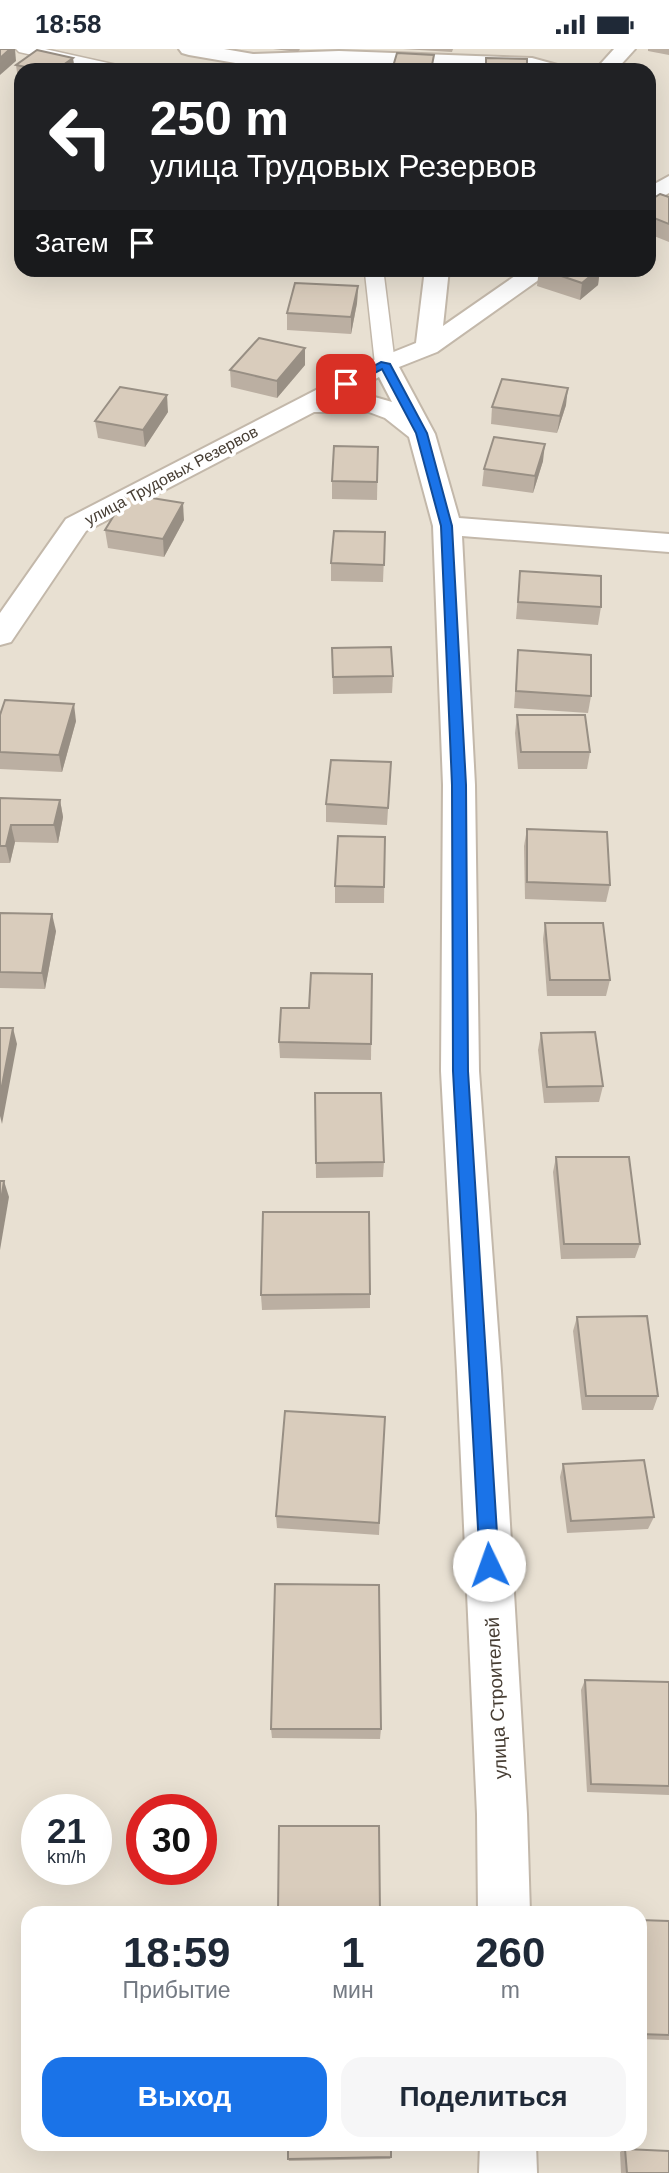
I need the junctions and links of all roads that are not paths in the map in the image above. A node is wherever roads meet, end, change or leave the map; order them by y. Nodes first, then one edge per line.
1 (24, 49) edge
2 (189, 49) edge
3 (625, 49) edge
4 (88, 63) edge
5 (501, 63) edge
6 (612, 63) edge
7 (378, 277) edge
8 (437, 277) edge
9 (530, 277) edge
10 (428, 347) junction
11 (385, 364) junction
12 (307, 404) junction
13 (422, 433) junction
14 (447, 526) junction
15 (669, 543) edge
16 (0, 635) edge
17 (503, 1906) edge
18 (508, 2151) edge
19 (508, 2173) edge

1 - 4 lane
2 - 5 street
3 - 6 street
7 - 11 lane
8 - 10 street
9 - 10 street, улица Трудовых Резервов
10 - 11 street, улица Трудовых Резервов
11 - 12 street, улица Трудовых Резервов
11 - 13 street, улица Строителей
12 - 13 street
12 - 16 street, улица Трудовых Резервов
13 - 14 street, улица Строителей
14 - 15 street
14 - 17 street, улица Строителей
18 - 19 street

